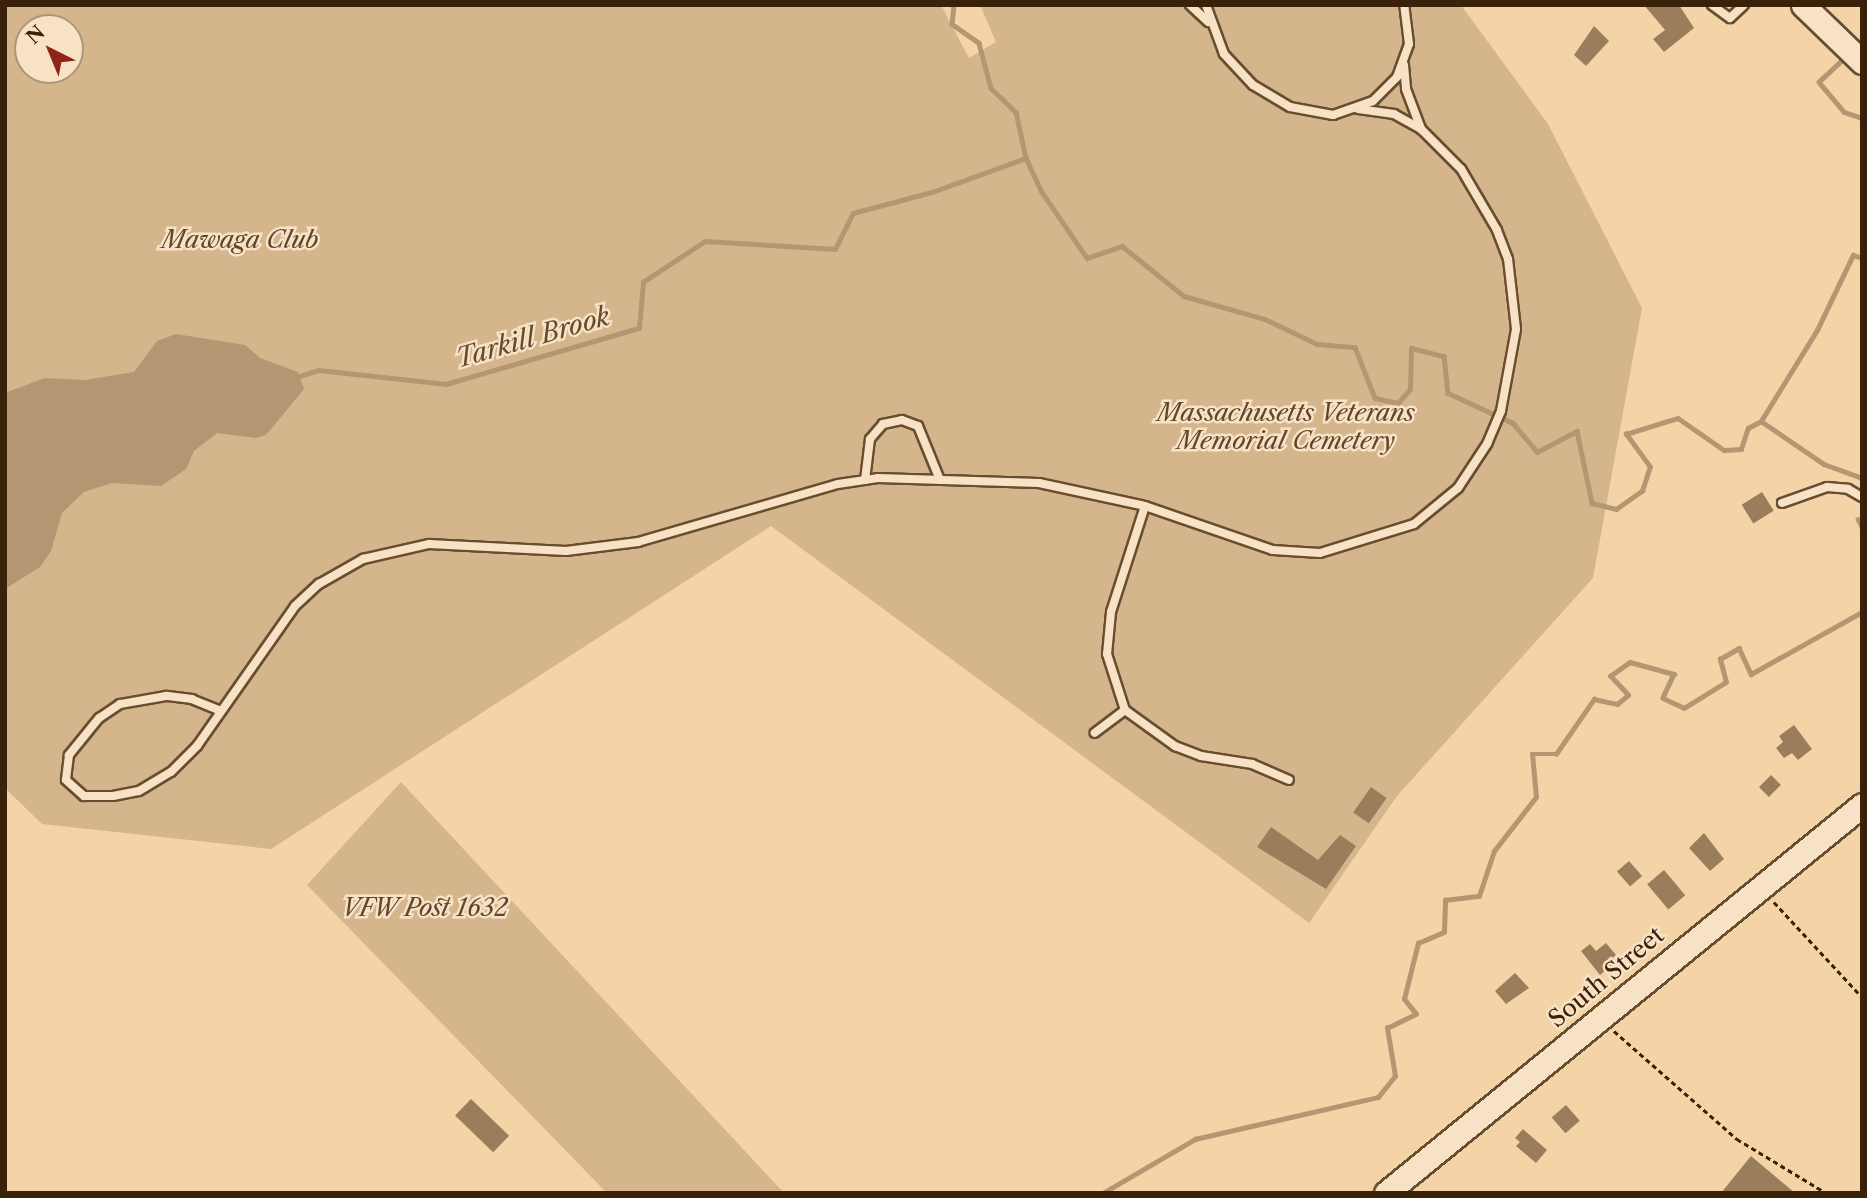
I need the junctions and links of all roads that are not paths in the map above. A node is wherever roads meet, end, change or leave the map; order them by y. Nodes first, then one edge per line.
1 (1190, 5) edge
2 (1206, 5) edge
3 (1404, 5) edge
4 (1712, 5) edge
5 (1744, 5) edge
6 (1802, 5) edge
7 (1210, 25) junction
8 (1854, 54) edge
9 (1405, 61) junction
10 (1358, 109) junction
11 (1421, 129) junction
12 (865, 480) junction
13 (940, 480) junction
14 (1862, 497) edge
15 (1782, 503) dead end
16 (1145, 506) junction
17 (1125, 710) junction
18 (221, 711) junction
19 (1095, 733) dead end
20 (1289, 780) dead end
21 (1862, 804) edge
22 (1386, 1193) edge

1 - 7 lane
2 - 7 lane
3 - 9 lane
4 - 5 lane
6 - 8 street
7 - 10 lane
9 - 10 lane
9 - 11 lane
10 - 11 lane
11 - 16 lane
12 - 13 lane
12 - 13 lane
12 - 18 lane
13 - 16 lane
14 - 15 lane
16 - 17 lane
17 - 19 lane
17 - 20 lane
18 - 18 lane
21 - 22 street, South Street

